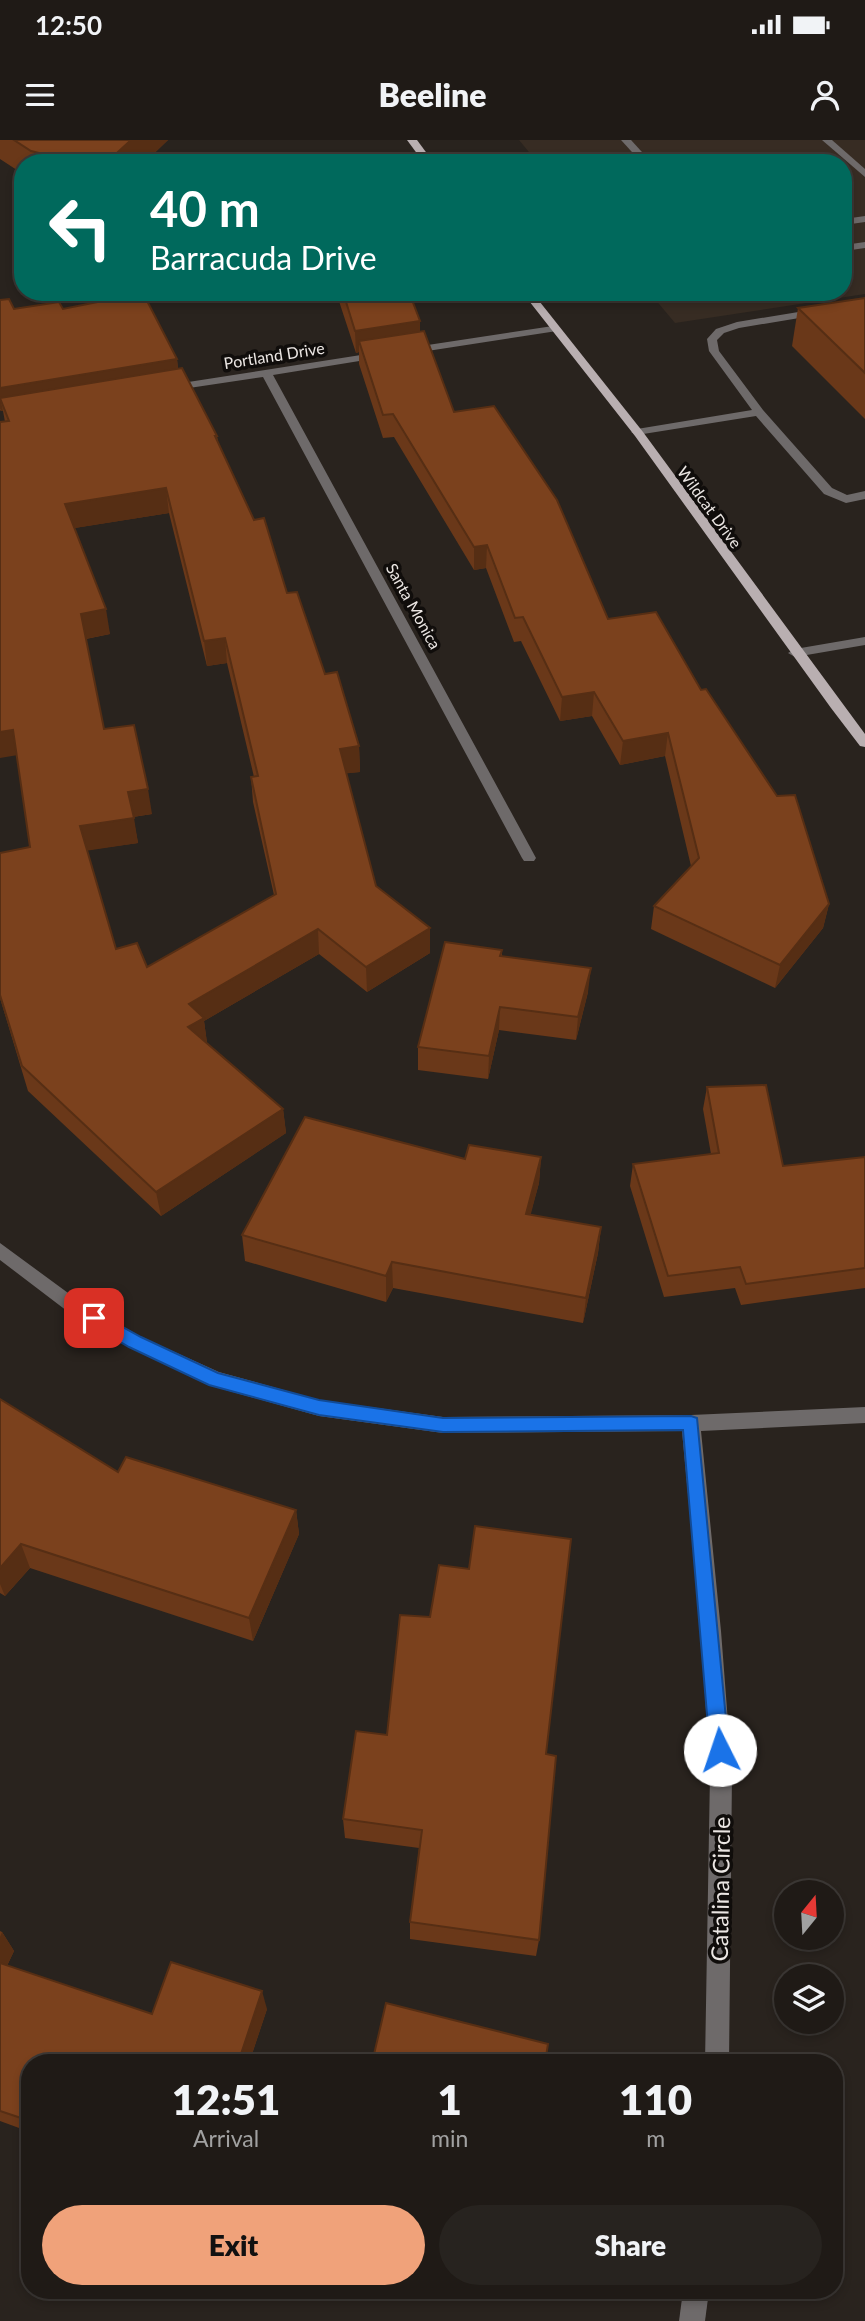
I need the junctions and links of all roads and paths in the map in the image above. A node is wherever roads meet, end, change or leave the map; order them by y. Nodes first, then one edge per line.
1 (626, 140) edge
2 (827, 140) edge
3 (639, 154) edge
4 (843, 154) edge
5 (533, 301) edge
6 (865, 304) edge
7 (553, 329) junction
8 (266, 372) junction
9 (150, 391) edge
10 (759, 412) junction
11 (637, 432) junction
12 (865, 495) edge
13 (865, 641) edge
14 (795, 653) junction
15 (865, 743) edge
16 (529, 858) dead end
17 (0, 1251) edge
18 (865, 1415) edge
19 (691, 1423) junction
20 (717, 2054) edge
21 (695, 2299) edge
22 (692, 2321) edge

1 - 3 street
2 - 4 street
5 - 7 main road, Wildcat Drive
6 - 10 street
7 - 8 street, Portland Drive
7 - 11 main road, Wildcat Drive
8 - 9 street, Portland Drive
8 - 16 street, Santa Monica
10 - 11 street
10 - 12 street
11 - 14 main road, Wildcat Drive
13 - 14 street
14 - 15 main road, Wildcat Drive
17 - 19 street
18 - 19 street
19 - 20 street, Catalina Circle
21 - 22 street

